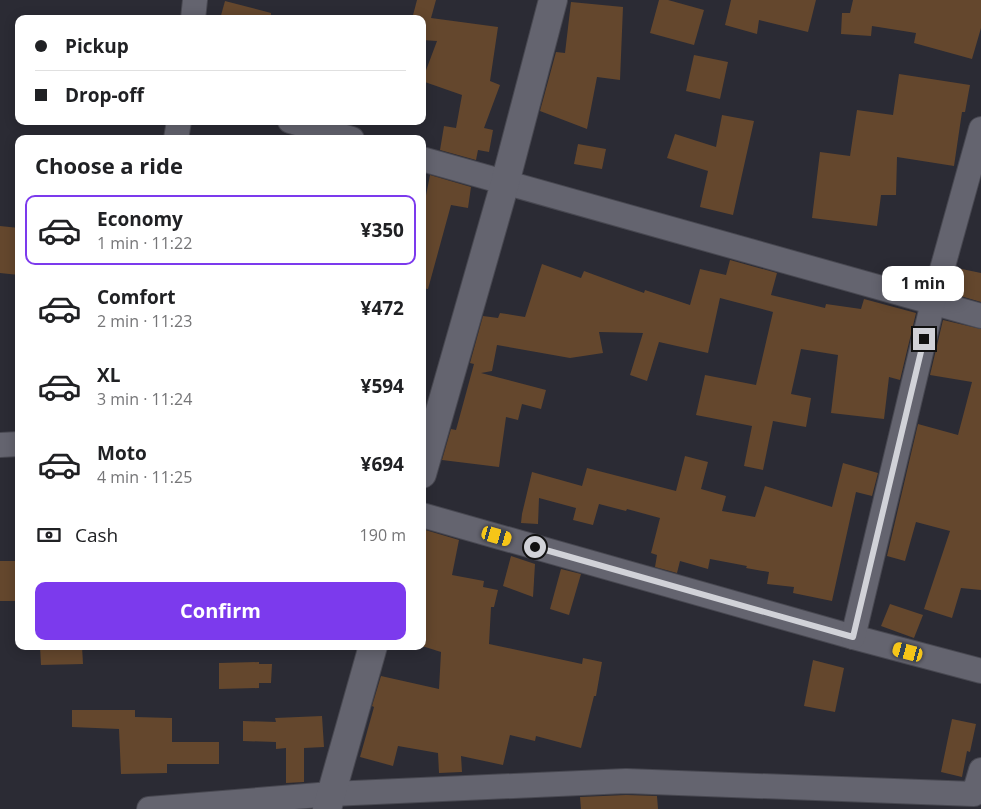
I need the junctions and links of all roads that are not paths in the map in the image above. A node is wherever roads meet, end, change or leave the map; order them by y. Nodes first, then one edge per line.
1 (195, 0) edge
2 (553, 0) edge
3 (193, 15) edge
4 (304, 125) edge
5 (981, 128) edge
6 (338, 135) edge
7 (426, 160) edge
8 (505, 183) junction
9 (933, 302) junction
10 (981, 316) edge
11 (15, 444) edge
12 (0, 445) edge
13 (426, 460) edge
14 (426, 516) edge
15 (853, 637) junction
16 (372, 650) edge
17 (981, 671) edge
18 (981, 770) edge
19 (329, 802) edge
20 (149, 809) edge

1 - 3 street
2 - 8 street
4 - 6 street
5 - 9 street
7 - 8 street
8 - 9 street
8 - 13 street
9 - 10 street
9 - 15 street
11 - 12 street
14 - 15 street
15 - 17 street
16 - 19 street
18 - 19 street
19 - 20 street

